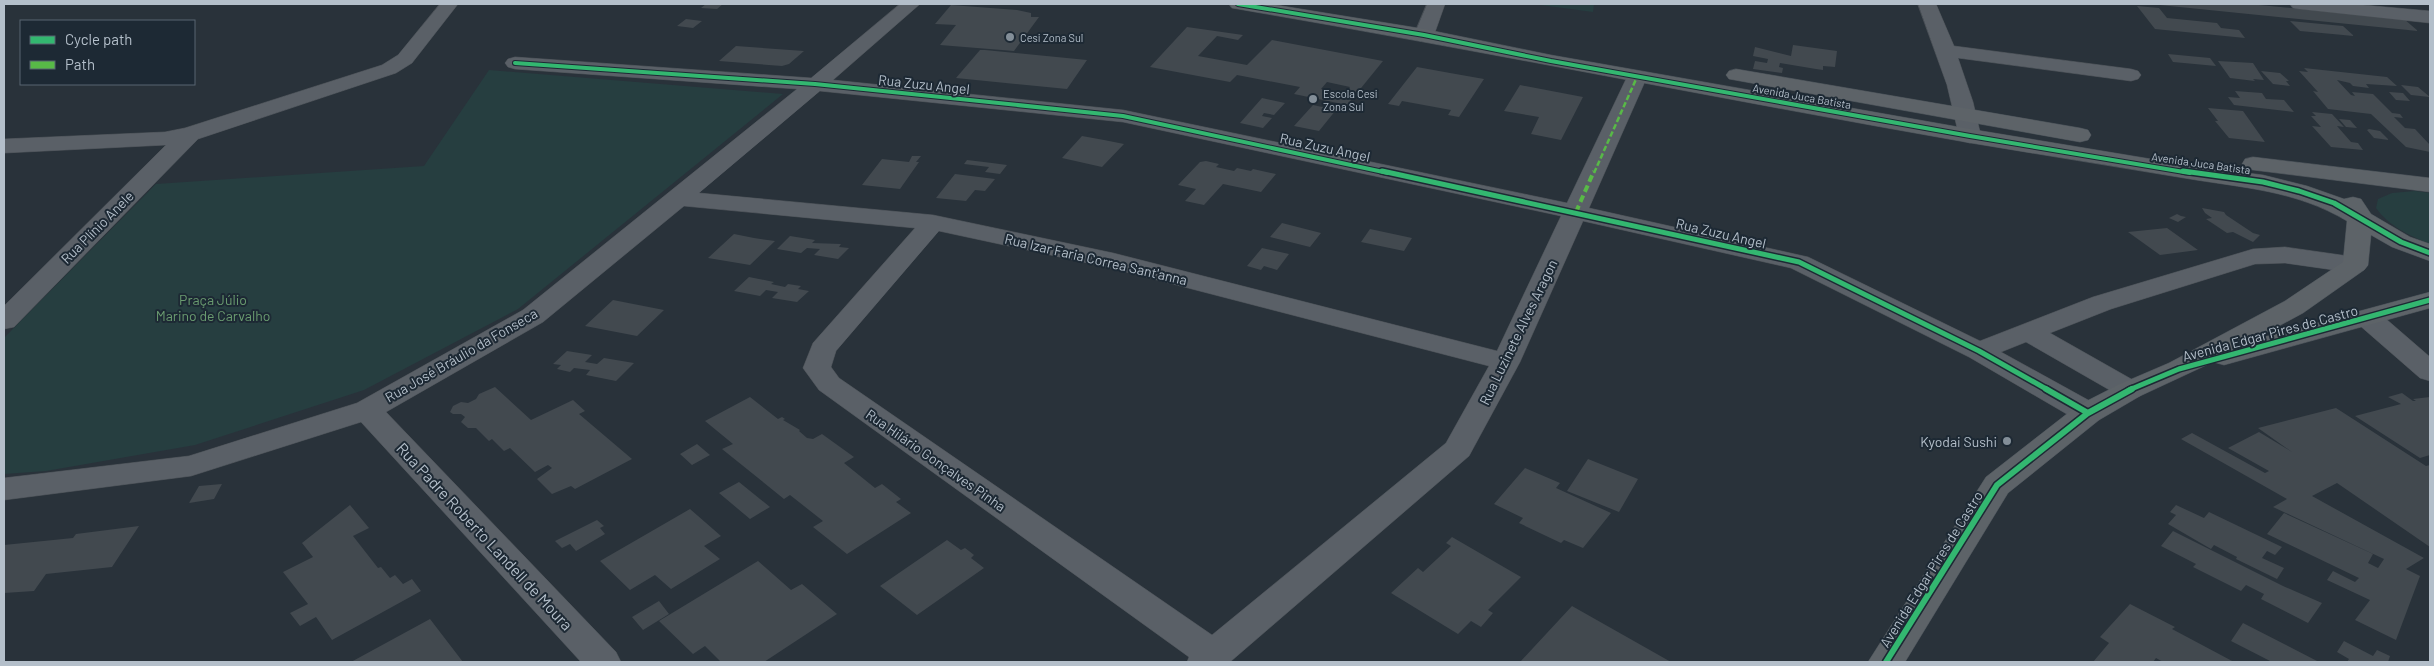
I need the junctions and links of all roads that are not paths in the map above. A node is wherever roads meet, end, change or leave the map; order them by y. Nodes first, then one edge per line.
1 (449, 4) edge
2 (911, 4) edge
3 (1238, 4) edge
4 (1436, 4) edge
5 (1927, 4) edge
6 (2299, 4) edge
7 (2430, 17) edge
8 (1424, 35) junction
9 (1946, 51) junction
10 (1555, 54) junction
11 (515, 62) dead end
12 (2131, 75) dead end
13 (1637, 77) junction
14 (815, 84) junction
15 (1968, 125) junction
16 (190, 134) junction
17 (4, 146) edge
18 (2405, 182) junction
19 (2430, 184) edge
20 (679, 198) junction
21 (1576, 212) junction
22 (2360, 216) junction
23 (933, 222) junction
24 (2430, 254) edge
25 (2355, 265) junction
26 (2430, 300) edge
27 (2368, 318) junction
28 (4, 321) edge
29 (2028, 332) junction
30 (1979, 351) junction
31 (1506, 362) junction
32 (2179, 369) junction
33 (2430, 372) edge
34 (2130, 390) junction
35 (367, 410) junction
36 (2088, 412) junction
37 (4, 489) edge
38 (1209, 659) edge
39 (603, 662) edge
40 (1886, 662) edge

1 - 16 street
2 - 14 street, Rua José Bráulio da Fonseca
3 - 8 main road, Avenida Juca Batista
4 - 8 street
5 - 9 street
6 - 7 street
8 - 10 main road, Avenida Juca Batista
9 - 12 street
9 - 15 street
10 - 13 main road, Avenida Juca Batista
10 - 15 main road, Avenida Juca Batista
11 - 14 street, Rua Zuzu Angel
13 - 15 main road, Avenida Juca Batista
13 - 21 street, Rua Luzinete Alves Aragon
14 - 20 street, Rua José Bráulio da Fonseca
14 - 21 street, Rua Zuzu Angel
15 - 18 main road, Avenida Juca Batista
15 - 22 main road, Avenida Juca Batista
16 - 17 street
16 - 28 street, Rua Plínio Anele
18 - 19 main road, Avenida Juca Batista
18 - 22 main road
20 - 23 street, Rua Izar Faria Correa Sant'anna
20 - 35 street, Rua José Bráulio da Fonseca
21 - 30 street, Rua Zuzu Angel
21 - 31 street, Rua Luzinete Alves Aragon
22 - 24 main road, Avenida Juca Batista
22 - 25 main road
23 - 31 street, Rua Izar Faria Correa Sant'anna
23 - 38 street, Rua Hilário Gonçalves Pinha
25 - 29 street
25 - 32 main road, Avenida Edgar Pires de Castro
26 - 27 main road, Avenida Edgar Pires de Castro
27 - 32 main road, Avenida Edgar Pires de Castro
27 - 33 street
29 - 30 street
29 - 34 street
30 - 36 street, Rua Zuzu Angel
31 - 38 street, Rua Luzinete Alves Aragon
32 - 34 main road, Avenida Edgar Pires de Castro
34 - 36 main road, Avenida Edgar Pires de Castro
35 - 37 street, Rua José Bráulio da Fonseca
35 - 39 street, Rua Padre Roberto Landell de Moura
36 - 40 main road, Avenida Edgar Pires de Castro

